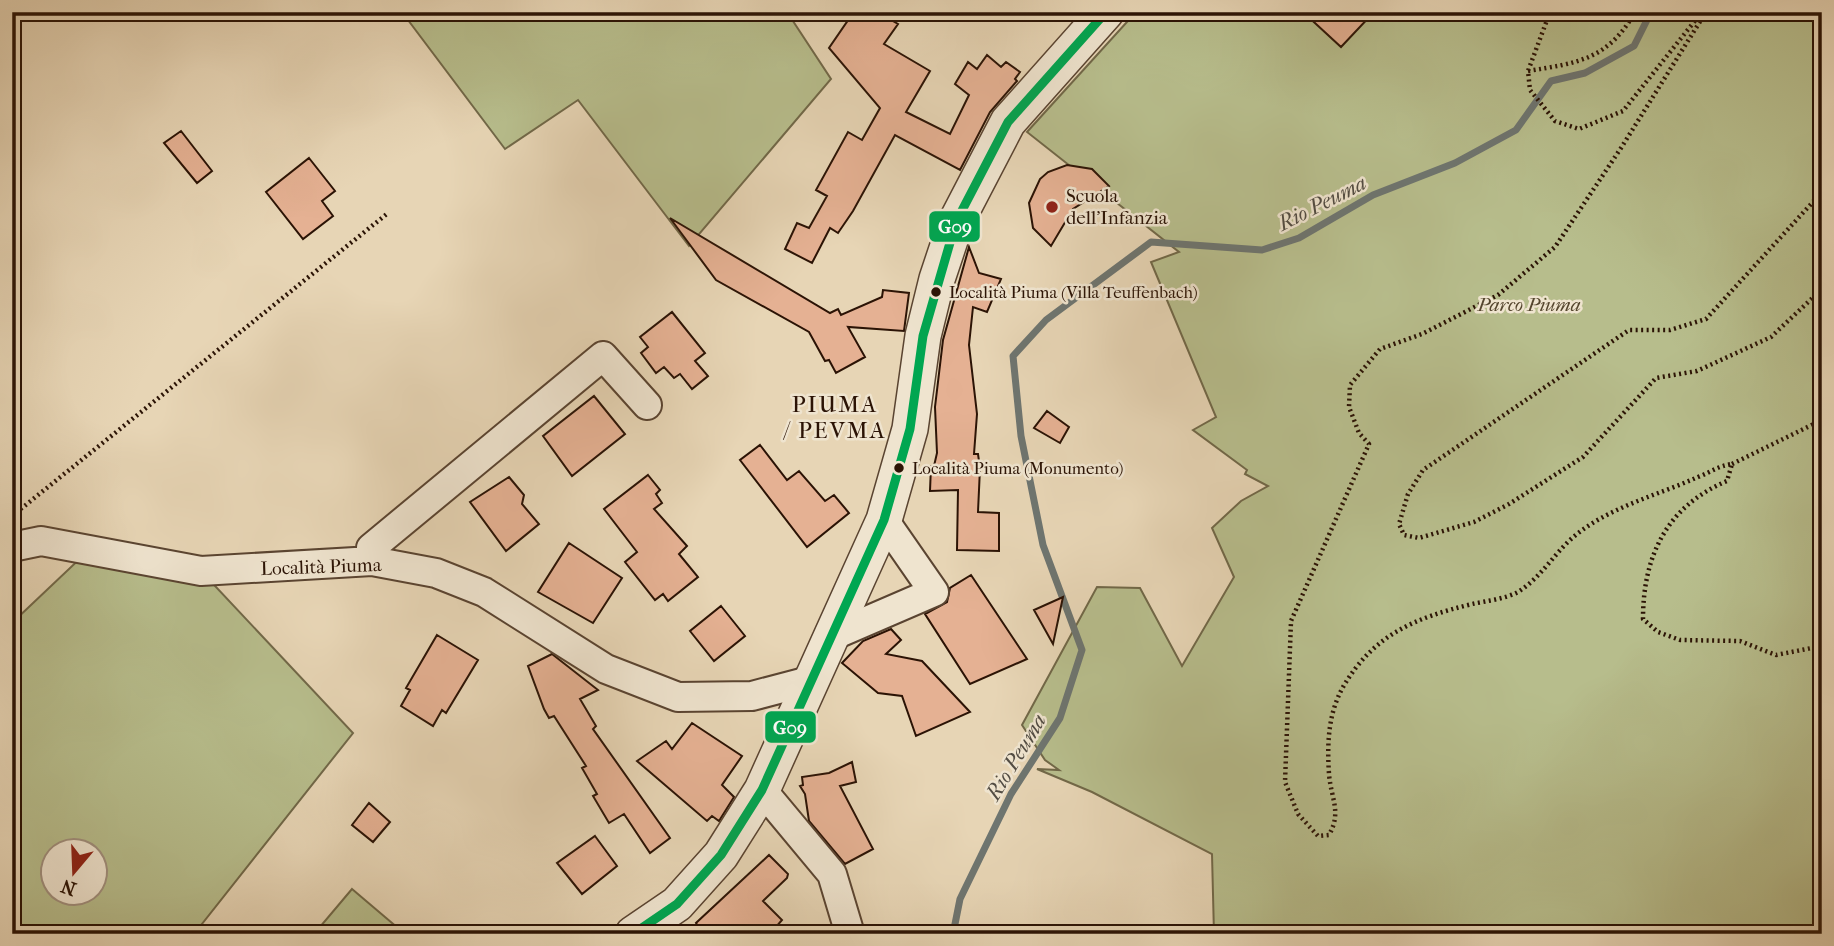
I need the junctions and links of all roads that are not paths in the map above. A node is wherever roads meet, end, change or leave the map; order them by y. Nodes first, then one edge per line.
1 (1106, 12) edge
2 (647, 405) dead end
3 (884, 520) junction
4 (12, 547) edge
5 (372, 561) junction
6 (832, 636) junction
7 (809, 681) junction
8 (762, 790) junction
9 (633, 934) edge
10 (850, 934) edge

1 - 3 street
2 - 5 street
3 - 6 street
3 - 6 street
4 - 5 street, Località Piuma
5 - 7 street, Località Piuma
6 - 7 street
7 - 8 street
8 - 9 street
8 - 10 street

